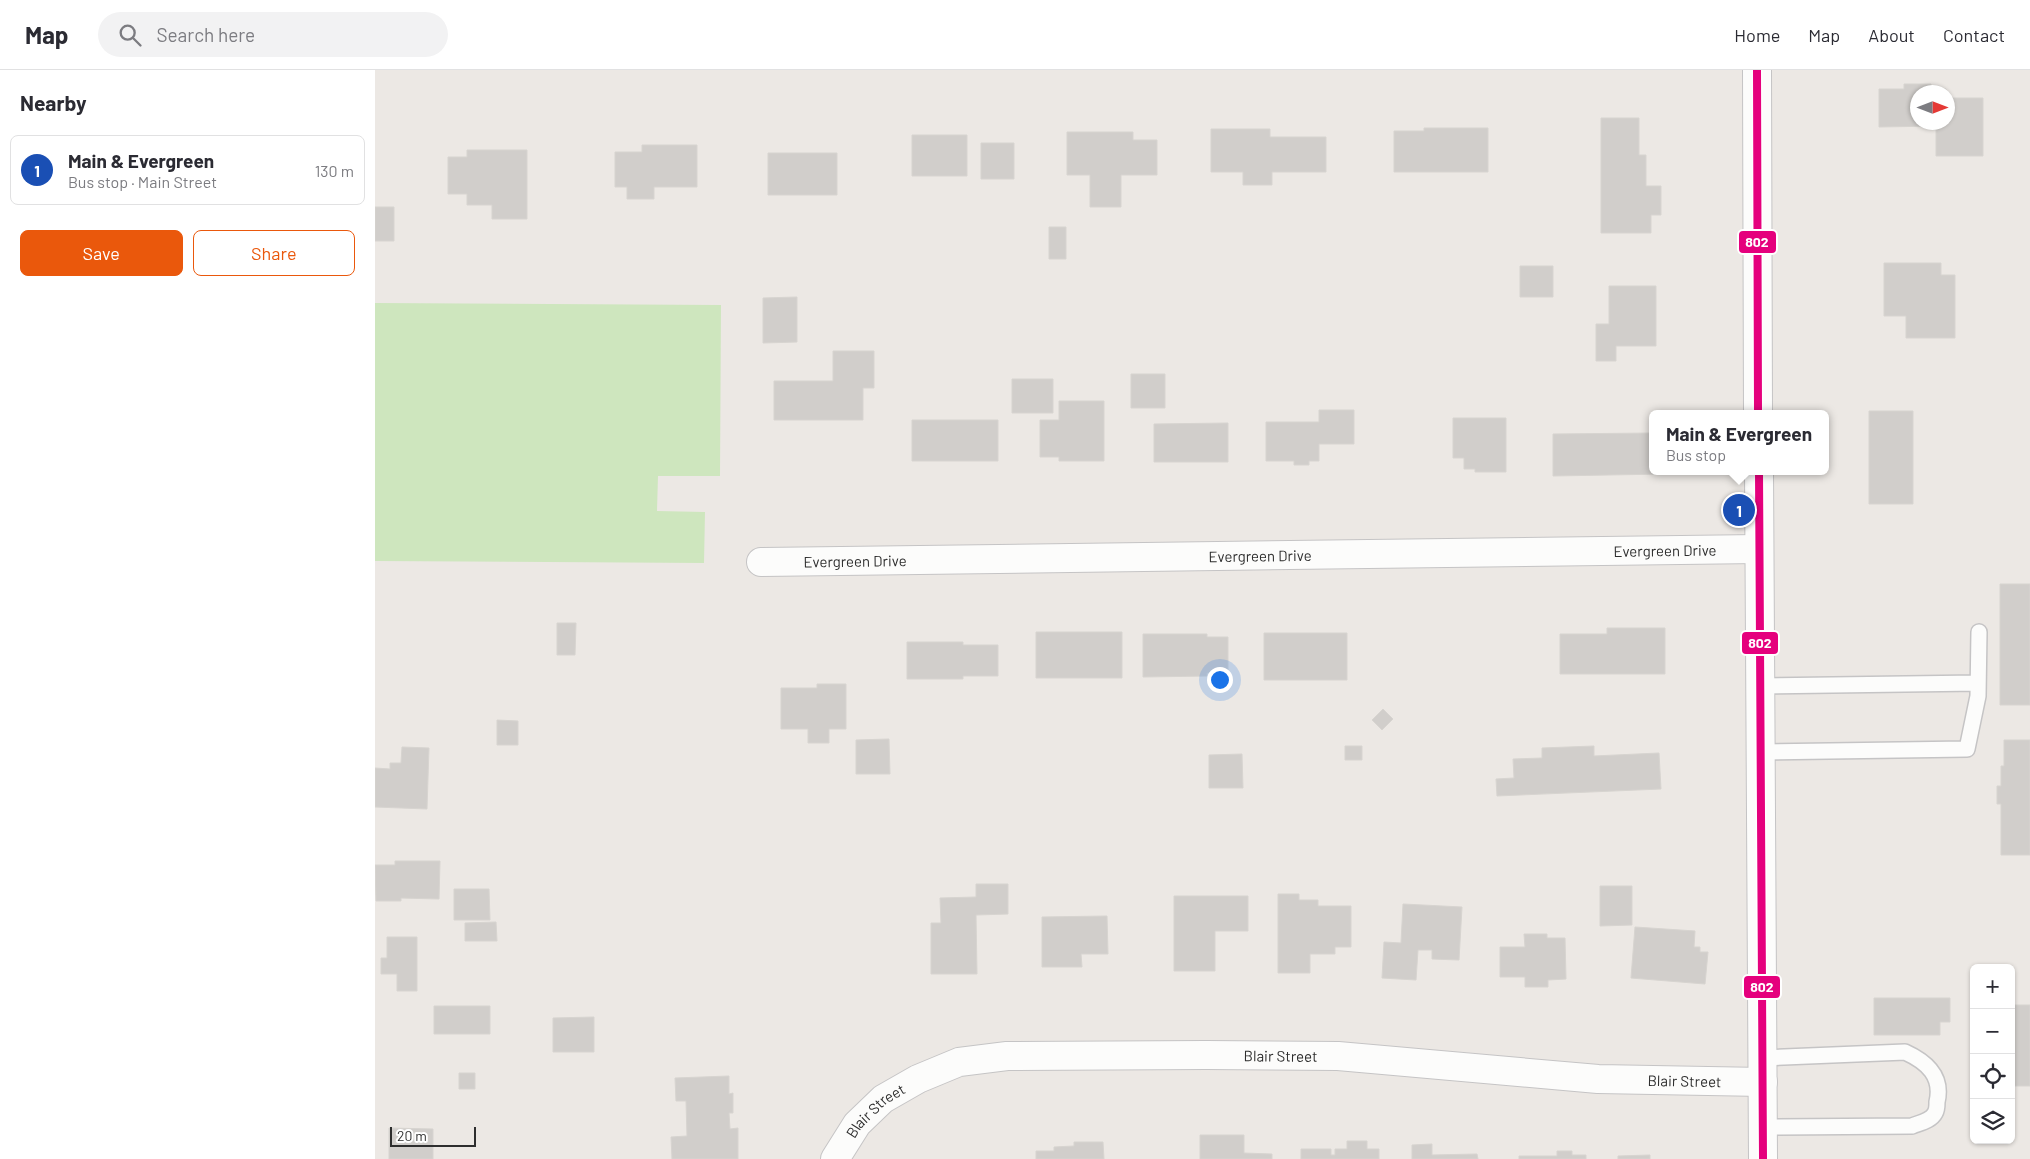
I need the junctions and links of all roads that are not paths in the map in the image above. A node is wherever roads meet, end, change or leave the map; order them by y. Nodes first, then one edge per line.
1 (1757, 70) edge
2 (1758, 410) edge
3 (1759, 475) edge
4 (1759, 549) junction
5 (761, 562) dead end
6 (1979, 632) dead end
7 (1978, 683) junction
8 (1760, 686) junction
9 (1761, 752) junction
10 (1763, 1070) junction
11 (1763, 1127) junction
12 (835, 1159) edge
13 (1763, 1159) edge

1 - 2 street
3 - 4 street
4 - 5 street, Evergreen Drive
4 - 8 street
6 - 7 lane
7 - 8 lane
7 - 9 lane
8 - 9 street
9 - 10 street
10 - 11 street
10 - 11 lane
10 - 12 street, Blair Street
11 - 13 street

